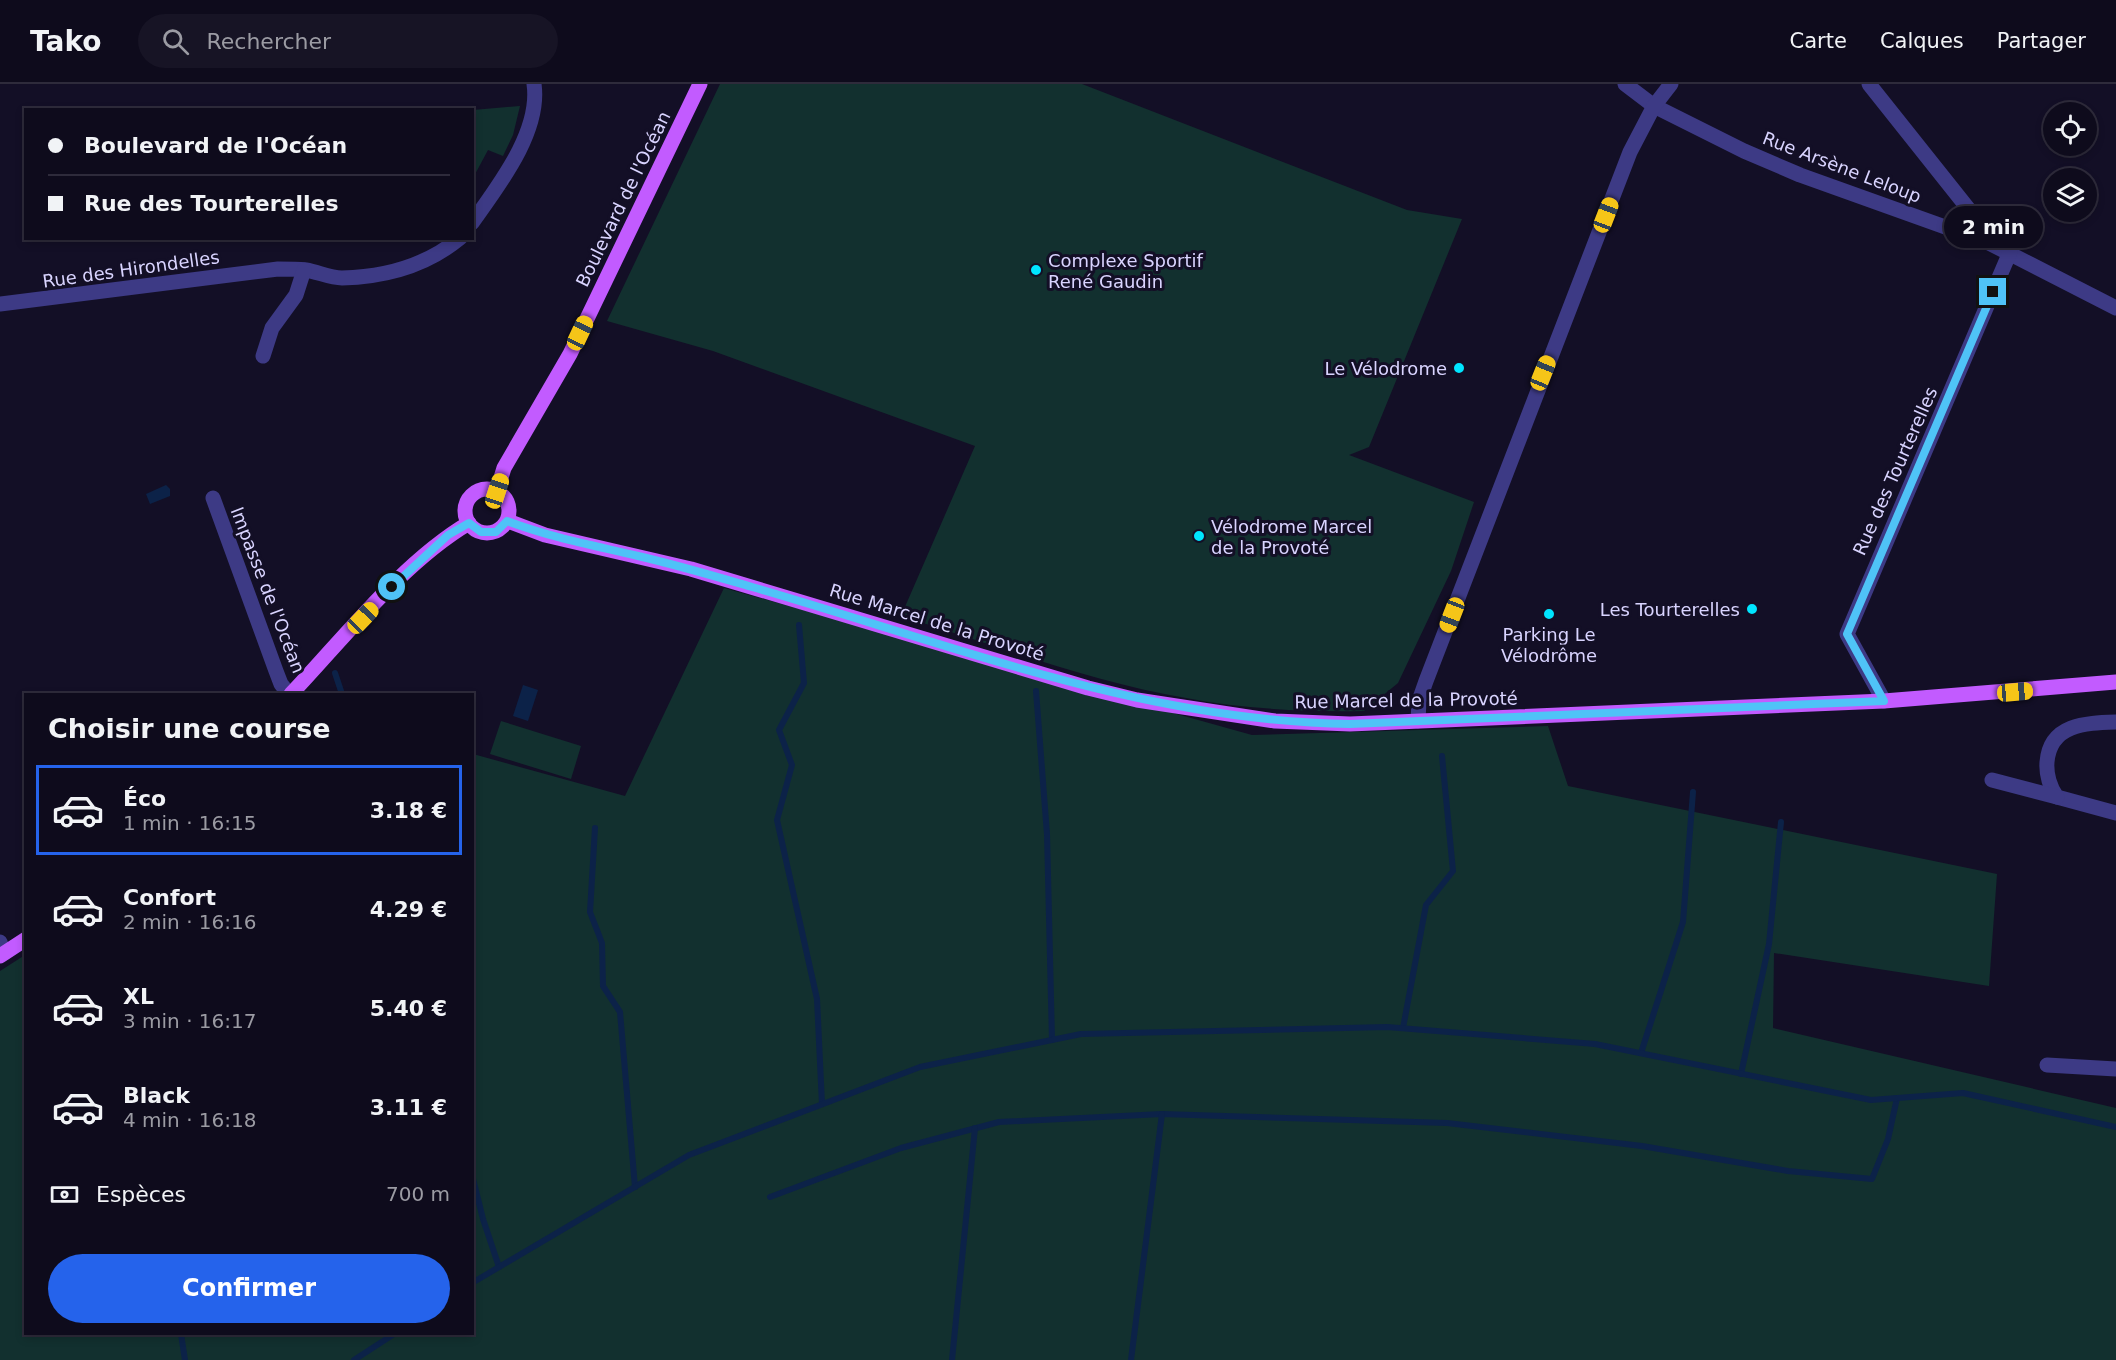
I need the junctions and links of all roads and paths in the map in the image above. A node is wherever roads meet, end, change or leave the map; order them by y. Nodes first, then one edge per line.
1 (534, 84) edge
2 (700, 84) edge
3 (1625, 84) edge
4 (1671, 84) edge
5 (1869, 84) edge
6 (1654, 106) junction
7 (474, 221) edge
8 (457, 240) edge
9 (1987, 242) junction
10 (2010, 252) junction
11 (304, 270) junction
12 (0, 304) edge
13 (2116, 308) edge
14 (263, 356) dead end
15 (497, 491) junction
16 (213, 498) dead end
17 (507, 521) junction
18 (469, 523) junction
19 (2116, 682) edge
20 (289, 693) edge
21 (291, 693) edge
22 (1884, 701) junction
23 (1418, 722) junction
24 (2116, 722) edge
25 (1992, 780) dead end
26 (2057, 797) junction
27 (2116, 813) edge
28 (24, 940) edge
29 (1, 950) edge
30 (2047, 1065) dead end
31 (2116, 1069) edge

1 - 7 street
2 - 15 main road, Boulevard de l'Océan
3 - 6 street, Rue Arsène Leloup
4 - 6 street
5 - 9 street
6 - 9 street, Rue Arsène Leloup
6 - 23 street
8 - 11 street, Rue des Hirondelles
9 - 10 street, Rue Arsène Leloup
10 - 13 street, Rue Arsène Leloup
10 - 22 street, Rue des Tourterelles
11 - 12 street, Rue des Hirondelles
11 - 14 street
15 - 17 main road
15 - 18 main road
16 - 20 street, Impasse de l'Océan
17 - 18 main road
17 - 23 main road, Rue Marcel de la Provoté
18 - 21 main road
19 - 22 main road, Rue Marcel de la Provoté
22 - 23 main road, Rue Marcel de la Provoté
24 - 26 street
25 - 26 street
26 - 27 street
28 - 29 main road
30 - 31 street

